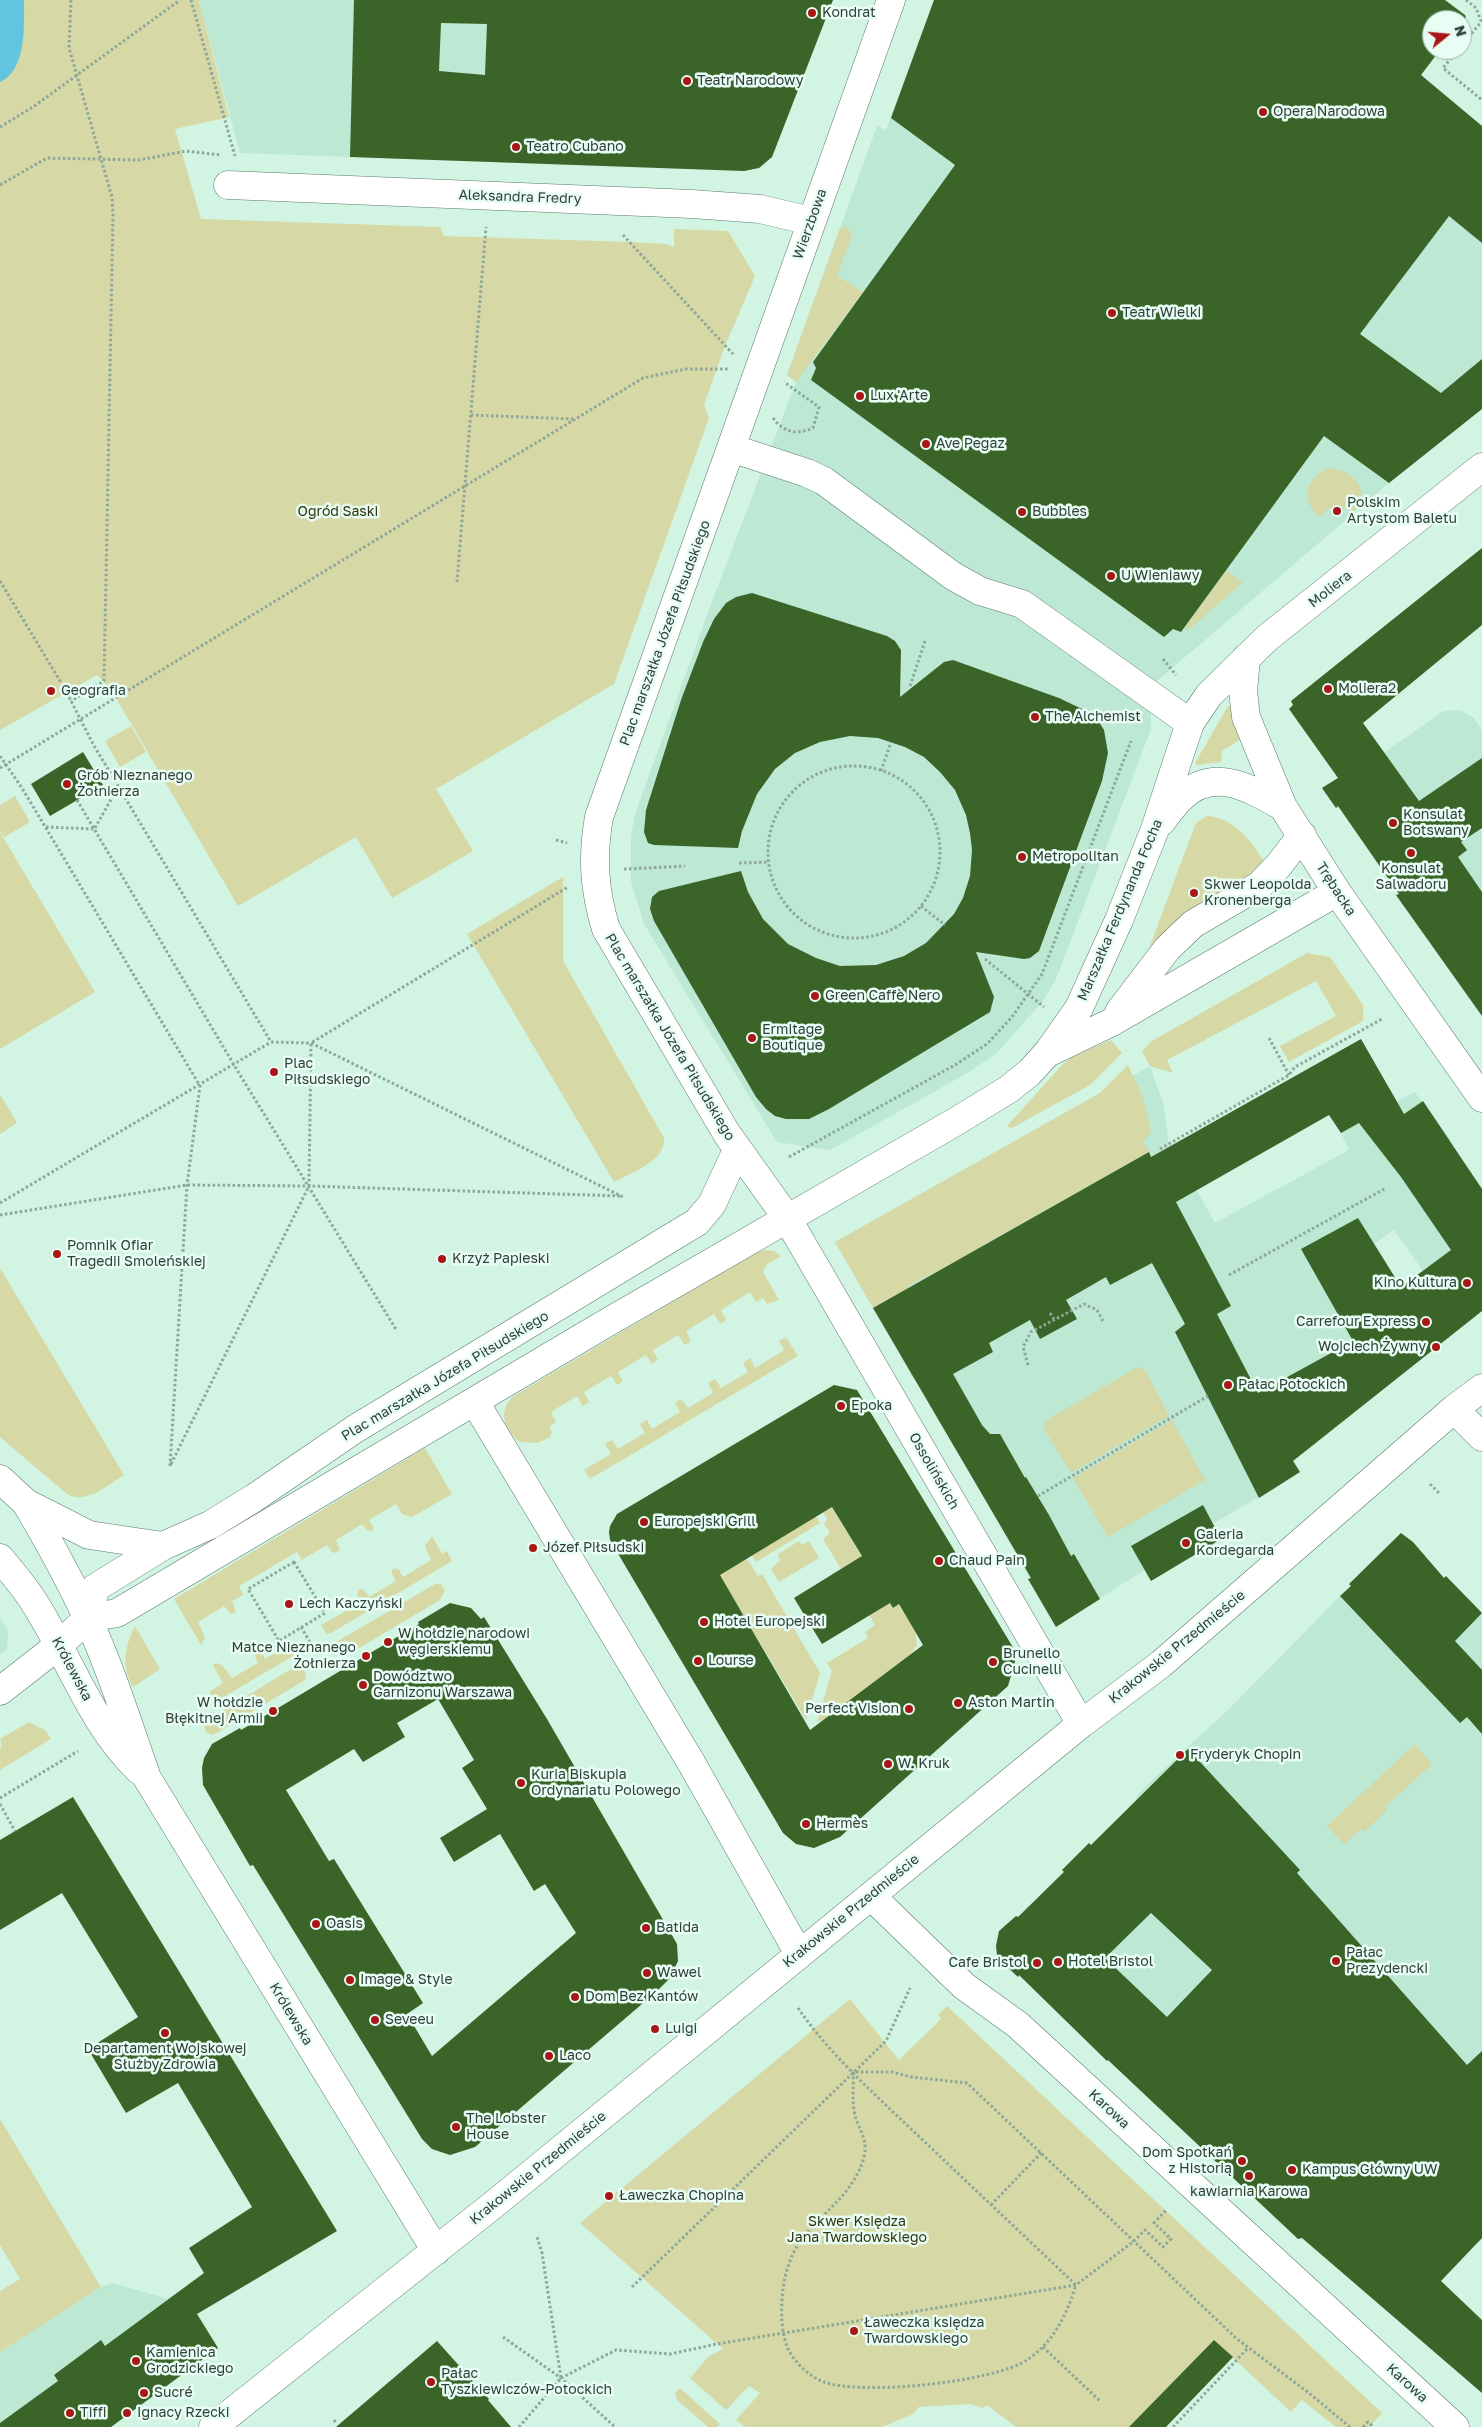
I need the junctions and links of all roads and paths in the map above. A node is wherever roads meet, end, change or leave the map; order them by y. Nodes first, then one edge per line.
1 (70, 0) edge
2 (180, 0) edge
3 (191, 0) edge
4 (891, 0) edge
5 (1466, 0) edge
6 (1482, 21) edge
7 (1472, 33) edge
8 (1450, 60) edge
9 (77, 75) junction
10 (1482, 100) edge
11 (0, 127) edge
12 (101, 160) junction
13 (0, 185) edge
14 (228, 185) dead end
15 (811, 221) junction
16 (486, 227) dead end
17 (623, 235) dead end
18 (735, 357) dead end
19 (731, 369) dead end
20 (785, 383) dead end
21 (471, 415) junction
22 (574, 419) junction
23 (800, 434) dead end
24 (731, 448) junction
25 (1482, 468) edge
26 (465, 486) junction
27 (0, 581) edge
28 (457, 582) dead end
29 (925, 641) dead end
30 (1246, 658) junction
31 (1163, 659) dead end
32 (1177, 676) dead end
33 (910, 686) dead end
34 (71, 701) junction
35 (80, 719) junction
36 (1190, 723) junction
37 (1131, 741) dead end
38 (891, 742) dead end
39 (0, 756) edge
40 (6, 765) junction
41 (0, 768) edge
42 (881, 771) junction
43 (118, 787) junction
44 (77, 800) dead end
45 (1283, 807) junction
46 (46, 827) junction
47 (95, 829) junction
48 (1155, 829) junction
49 (1302, 835) junction
50 (556, 840) dead end
51 (570, 844) dead end
52 (768, 862) junction
53 (739, 863) dead end
54 (685, 866) dead end
55 (624, 870) dead end
56 (569, 887) dead end
57 (1337, 892) junction
58 (921, 906) junction
59 (944, 925) dead end
60 (985, 959) dead end
61 (1029, 995) junction
62 (1046, 1009) dead end
63 (1382, 1019) dead end
64 (1112, 1022) junction
65 (1269, 1038) dead end
66 (271, 1042) junction
67 (311, 1043) junction
68 (1048, 1052) junction
69 (234, 1065) junction
70 (1290, 1075) junction
71 (200, 1086) junction
72 (1482, 1098) edge
73 (1160, 1149) dead end
74 (737, 1150) junction
75 (788, 1157) dead end
76 (187, 1185) junction
77 (309, 1186) junction
78 (1386, 1188) dead end
79 (0, 1203) edge
80 (0, 1215) edge
81 (787, 1218) junction
82 (1229, 1275) dead end
83 (1050, 1313) dead end
84 (1054, 1319) junction
85 (1104, 1323) dead end
86 (397, 1331) dead end
87 (1028, 1365) dead end
88 (1482, 1388) edge
89 (1208, 1396) dead end
90 (475, 1402) junction
91 (1454, 1409) junction
92 (1482, 1437) edge
93 (0, 1479) edge
94 (1430, 1484) dead end
95 (1439, 1494) dead end
96 (1038, 1496) dead end
97 (26, 1503) junction
98 (163, 1546) junction
99 (0, 1558) edge
100 (318, 1589) dead end
101 (312, 1592) junction
102 (88, 1618) junction
103 (266, 1620) junction
104 (260, 1624) dead end
105 (301, 1628) junction
106 (59, 1645) junction
107 (314, 1649) dead end
108 (0, 1691) edge
109 (1081, 1724) junction
110 (78, 1751) dead end
111 (147, 1778) junction
112 (0, 1798) edge
113 (0, 1804) edge
114 (15, 1831) dead end
115 (870, 1896) junction
116 (799, 1954) junction
117 (910, 1988) dead end
118 (798, 2008) dead end
119 (853, 2072) junction
120 (1042, 2152) junction
121 (991, 2205) junction
122 (1167, 2209) dead end
123 (537, 2237) dead end
124 (1134, 2241) junction
125 (436, 2250) junction
126 (1076, 2285) junction
127 (632, 2287) dead end
128 (784, 2334) junction
129 (503, 2338) dead end
130 (1042, 2347) junction
131 (1248, 2348) junction
132 (561, 2378) junction
133 (1100, 2401) dead end
134 (213, 2427) edge
135 (519, 2427) edge
136 (615, 2427) edge
137 (1173, 2427) edge
138 (1350, 2427) edge
139 (1364, 2427) edge
140 (1374, 2427) edge
141 (1455, 2427) edge

1 - 9 path
2 - 9 path
3 - 12 path
4 - 15 street, Wierzbowa
5 - 6 path
6 - 7 path
8 - 10 path
9 - 11 path
9 - 12 path
12 - 13 path
12 - 34 path
14 - 15 street, Aleksandra Fredry
15 - 24 street, Wierzbowa
16 - 21 path
17 - 18 path
19 - 22 path
20 - 23 path
21 - 22 path
21 - 26 path
22 - 26 path
24 - 36 street
24 - 74 street, Plac marszałka Józefa Piłsudskiego
25 - 30 street, Moliera
26 - 28 path
26 - 35 path
27 - 34 path
29 - 33 path
30 - 36 street, Moliera
30 - 45 street, Trębacka
31 - 32 path
34 - 35 path
35 - 40 path
35 - 43 path
36 - 48 street, Marszałka Ferdynanda Focha
37 - 61 path
38 - 42 path
39 - 40 path
40 - 41 path
40 - 46 path
42 - 52 path
42 - 58 path
43 - 47 path
43 - 66 path
44 - 47 path
45 - 48 street
45 - 49 street, Trębacka
46 - 47 path
46 - 71 path
47 - 69 path
48 - 68 street, Marszałka Ferdynanda Focha
49 - 57 street, Trębacka
49 - 64 street
50 - 51 path
52 - 53 path
52 - 58 path
54 - 55 path
56 - 67 path
57 - 64 street
57 - 72 street, Trębacka
58 - 59 path
60 - 61 path
61 - 62 path
61 - 75 path
63 - 70 path
64 - 68 street
65 - 70 path
66 - 67 path
66 - 69 path
67 - 77 path
67 - 77 path
68 - 81 street, Marszałka Ferdynanda Focha
69 - 71 path
69 - 77 path
70 - 73 path
71 - 76 path
71 - 79 path
74 - 81 street, Ossolińskich
74 - 98 street, Plac marszałka Józefa Piłsudskiego
76 - 77 path
76 - 77 path
76 - 80 path
77 - 86 path
78 - 82 path
81 - 90 street
81 - 109 street, Ossolińskich
83 - 84 path
84 - 85 path
84 - 87 path
88 - 91 street, Krakowskie Przedmieście
89 - 96 path
90 - 102 street
90 - 116 street
91 - 92 street
91 - 109 street, Krakowskie Przedmieście
93 - 97 street
94 - 95 path
97 - 98 street
97 - 102 street, Królewska
98 - 102 street, Plac marszałka Józefa Piłsudskiego
99 - 106 street, Królewska
100 - 101 path
101 - 103 path
101 - 105 path
102 - 106 street
102 - 111 street, Królewska
103 - 104 path
103 - 105 path
105 - 107 path
106 - 108 street
106 - 111 street, Królewska
109 - 115 street, Krakowskie Przedmieście
110 - 112 path
111 - 125 street, Królewska
113 - 114 path
115 - 116 street, Krakowskie Przedmieście
115 - 141 street, Karowa
116 - 125 street, Krakowskie Przedmieście
117 - 119 path
118 - 119 path
119 - 120 path
119 - 121 path
119 - 127 path
119 - 128 path
120 - 121 path
120 - 124 path
121 - 126 path
122 - 124 path
123 - 132 path
124 - 126 path
124 - 131 path
125 - 134 street, Krakowskie Przedmieście
126 - 128 path
126 - 130 path
128 - 130 path
128 - 132 path
129 - 132 path
130 - 133 path
131 - 137 path
131 - 138 path
132 - 135 path
132 - 136 path
139 - 140 path

